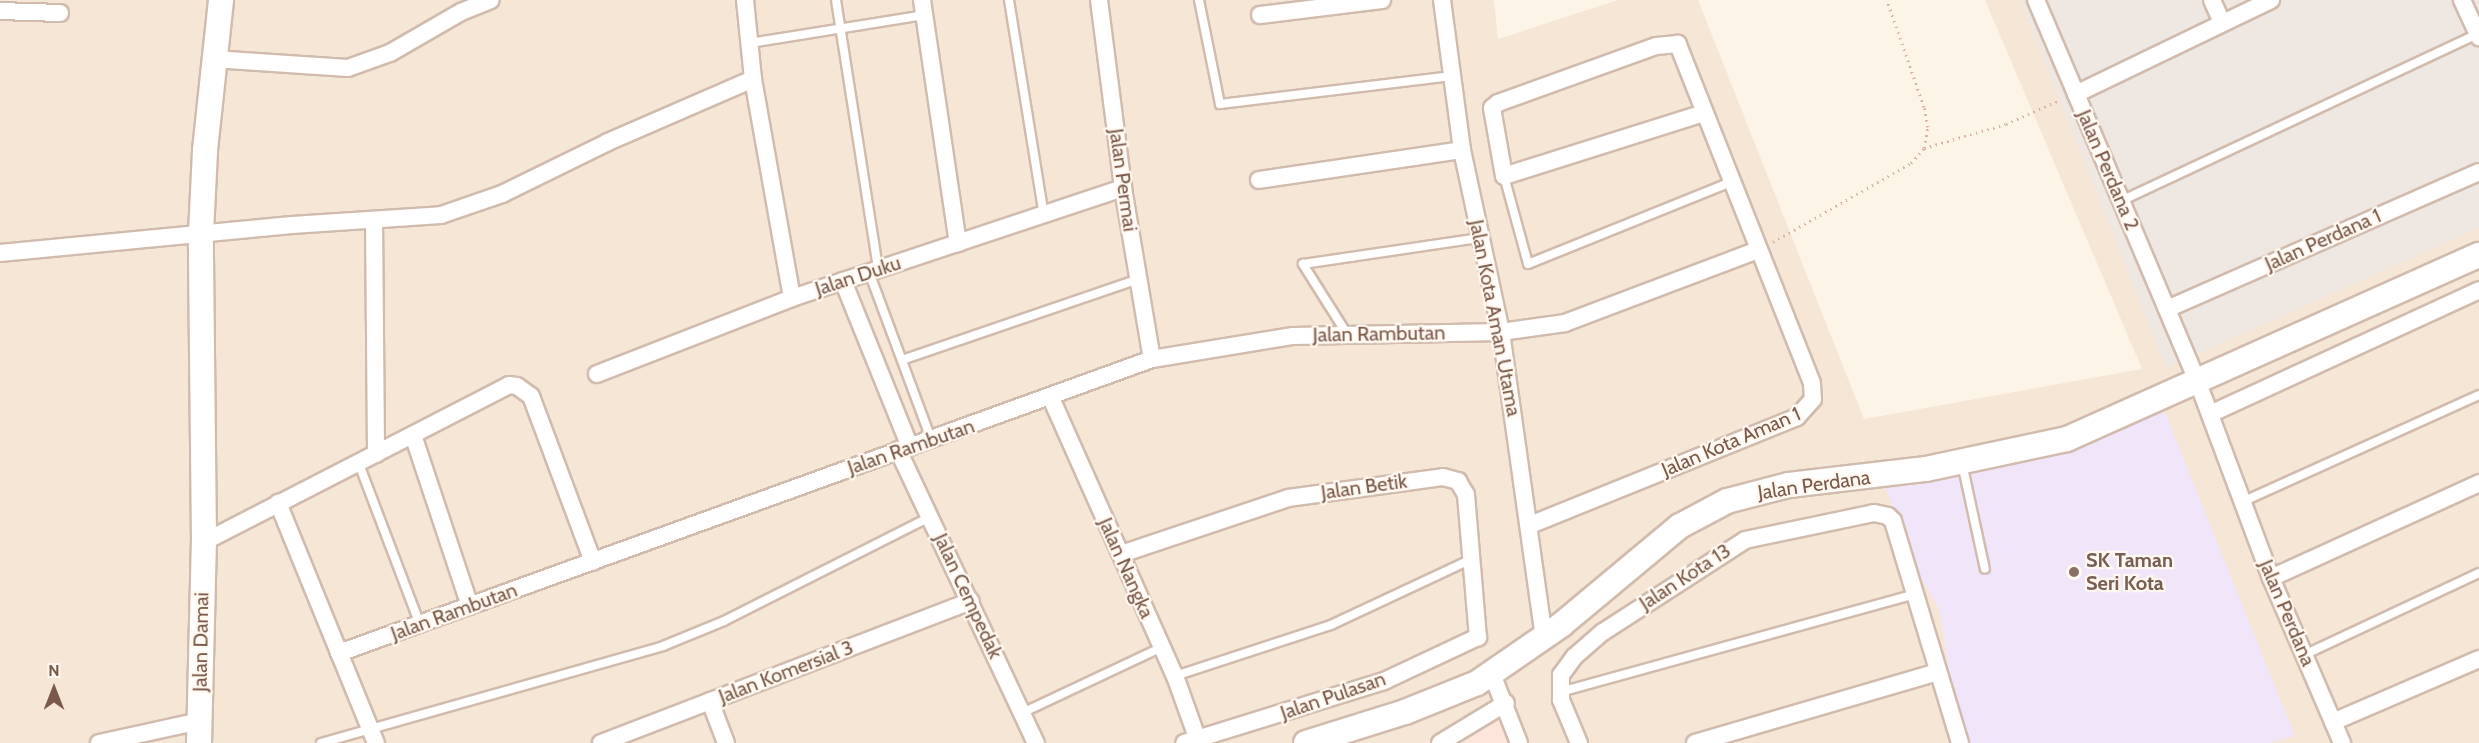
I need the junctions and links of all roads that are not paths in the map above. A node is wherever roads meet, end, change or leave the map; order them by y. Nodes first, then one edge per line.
1 (221, 0) edge
2 (491, 0) edge
3 (745, 0) edge
4 (836, 0) edge
5 (1009, 0) edge
6 (1099, 0) edge
7 (1199, 0) edge
8 (1382, 0) edge
9 (1442, 0) edge
10 (2036, 0) edge
11 (2212, 0) edge
12 (2271, 0) edge
13 (2462, 0) edge
14 (923, 7) edge
15 (0, 11) edge
16 (60, 13) dead end
17 (1260, 15) dead end
18 (2222, 22) junction
19 (840, 29) junction
20 (2478, 35) edge
21 (750, 44) junction
22 (213, 59) junction
23 (1452, 76) junction
24 (753, 79) junction
25 (2076, 94) junction
26 (1704, 113) junction
27 (1462, 150) junction
28 (2479, 172) edge
29 (1504, 176) junction
30 (1259, 180) dead end
31 (1731, 182) junction
32 (1123, 188) junction
33 (2121, 201) junction
34 (1044, 215) junction
35 (374, 220) junction
36 (201, 233) junction
37 (1480, 238) junction
38 (958, 243) junction
39 (1758, 250) junction
40 (0, 253) edge
41 (2479, 255) edge
42 (874, 270) junction
43 (1138, 279) junction
44 (843, 281) junction
45 (2479, 290) edge
46 (792, 298) junction
47 (2167, 309) junction
48 (1501, 332) junction
49 (1347, 334) junction
50 (1152, 359) junction
51 (902, 360) junction
52 (597, 374) dead end
53 (2197, 380) junction
54 (2479, 395) edge
55 (1051, 398) junction
56 (2210, 414) junction
57 (413, 435) junction
58 (932, 440) junction
59 (375, 442) junction
60 (904, 449) junction
61 (1962, 462) junction
62 (359, 464) junction
63 (2479, 485) edge
64 (2242, 502) junction
65 (278, 503) junction
66 (930, 517) junction
67 (1530, 525) junction
68 (204, 542) junction
69 (1120, 554) junction
70 (1470, 560) junction
71 (592, 562) junction
72 (1984, 569) dead end
73 (2479, 573) edge
74 (2271, 578) junction
75 (1915, 594) junction
76 (971, 601) junction
77 (470, 606) junction
78 (420, 625) junction
79 (1478, 636) joint
80 (1544, 637) junction
81 (1162, 647) junction
82 (339, 653) junction
83 (2304, 656) junction
84 (2479, 659) edge
85 (1938, 672) junction
86 (1492, 674) junction
87 (1174, 676) junction
88 (1560, 692) junction
89 (710, 701) junction
90 (1506, 703) junction
91 (1022, 713) junction
92 (2333, 722) junction
93 (200, 732) edge
94 (373, 736) edge
95 (1194, 742) edge
96 (99, 743) edge
97 (321, 743) edge
98 (601, 743) edge
99 (726, 743) edge
100 (1036, 743) edge
101 (1306, 743) edge
102 (1440, 743) edge
103 (1519, 743) edge
104 (1579, 743) edge
105 (1695, 743) edge
106 (1960, 743) edge
107 (2342, 743) edge

1 - 22 street, Jalan Damai
2 - 22 street
3 - 21 street
4 - 19 lane
5 - 34 lane
6 - 32 street, Jalan Permai
7 - 23 lane
8 - 17 street
9 - 23 street, Jalan Kota Aman Utama
10 - 25 street
11 - 18 street
12 - 18 street, Jalan Perdana 2
13 - 20 street
14 - 19 lane
14 - 38 street
15 - 16 street
18 - 25 street, Jalan Perdana 2
19 - 21 lane
19 - 42 lane
20 - 33 lane
21 - 24 street
22 - 36 street, Jalan Damai
23 - 27 street, Jalan Kota Aman Utama
24 - 35 street
24 - 46 street
25 - 33 street, Jalan Perdana 2
26 - 29 street
26 - 29 street, Jalan Kota Aman 1
26 - 31 street, Jalan Kota Aman 1
27 - 30 street
27 - 37 street, Jalan Kota Aman Utama
28 - 47 street, Jalan Perdana 1
29 - 31 lane
31 - 39 street, Jalan Kota Aman 1
32 - 34 street, Jalan Duku
32 - 43 street, Jalan Permai
33 - 47 street, Jalan Perdana 2
34 - 38 street, Jalan Duku
35 - 36 street
35 - 59 street
36 - 40 street
36 - 68 street, Jalan Damai
37 - 48 street, Jalan Kota Aman Utama
37 - 49 lane
38 - 42 street, Jalan Duku
39 - 48 street, Jalan Rambutan
39 - 67 street, Jalan Kota Aman 1
41 - 53 street, Jalan Perdana
42 - 44 street, Jalan Duku
42 - 51 lane
43 - 50 street, Jalan Permai
43 - 51 lane
44 - 46 street, Jalan Duku
44 - 60 street, Jalan Cempedak
45 - 56 street
46 - 52 street, Jalan Duku
47 - 53 street, Jalan Perdana 2
48 - 49 street, Jalan Rambutan
48 - 67 street, Jalan Kota Aman Utama
49 - 50 street, Jalan Rambutan
50 - 55 street, Jalan Rambutan
51 - 58 lane
53 - 56 street, Jalan Perdana
53 - 61 street, Jalan Perdana
54 - 64 lane
55 - 58 street, Jalan Rambutan
55 - 69 street, Jalan Nangka
56 - 64 street, Jalan Perdana
57 - 59 street
57 - 71 street
57 - 77 street
58 - 60 street, Jalan Rambutan
59 - 62 street
60 - 66 street, Jalan Cempedak
60 - 71 street, Jalan Rambutan
61 - 72 lane
61 - 80 street, Jalan Perdana
62 - 65 street
62 - 78 lane
63 - 74 street
64 - 74 street, Jalan Perdana
65 - 68 street
65 - 82 street
66 - 76 street, Jalan Cempedak
66 - 94 lane
67 - 80 street, Jalan Kota Aman Utama
68 - 93 street, Jalan Damai
69 - 70 street, Jalan Betik
69 - 81 street, Jalan Nangka
70 - 79 street, Jalan Betik
70 - 87 lane
71 - 77 street, Jalan Rambutan
73 - 83 lane
74 - 83 street, Jalan Perdana
75 - 85 street
75 - 88 lane
75 - 88 street, Jalan Kota 13
76 - 89 street, Jalan Komersial 3
76 - 91 street, Jalan Cempedak
77 - 78 street, Jalan Rambutan
78 - 82 street, Jalan Rambutan
79 - 95 street, Jalan Pulasan
80 - 86 street, Jalan Perdana
81 - 87 street, Jalan Nangka
81 - 91 lane
82 - 94 street
83 - 92 street, Jalan Perdana
84 - 92 street
85 - 105 street
85 - 106 street
86 - 90 street
86 - 101 street, Jalan Perdana
87 - 95 street, Jalan Nangka
88 - 104 street
89 - 98 street, Jalan Komersial 3
89 - 99 street
90 - 102 street
90 - 103 street
91 - 100 street, Jalan Cempedak
92 - 107 street, Jalan Perdana
93 - 96 street
94 - 97 lane

